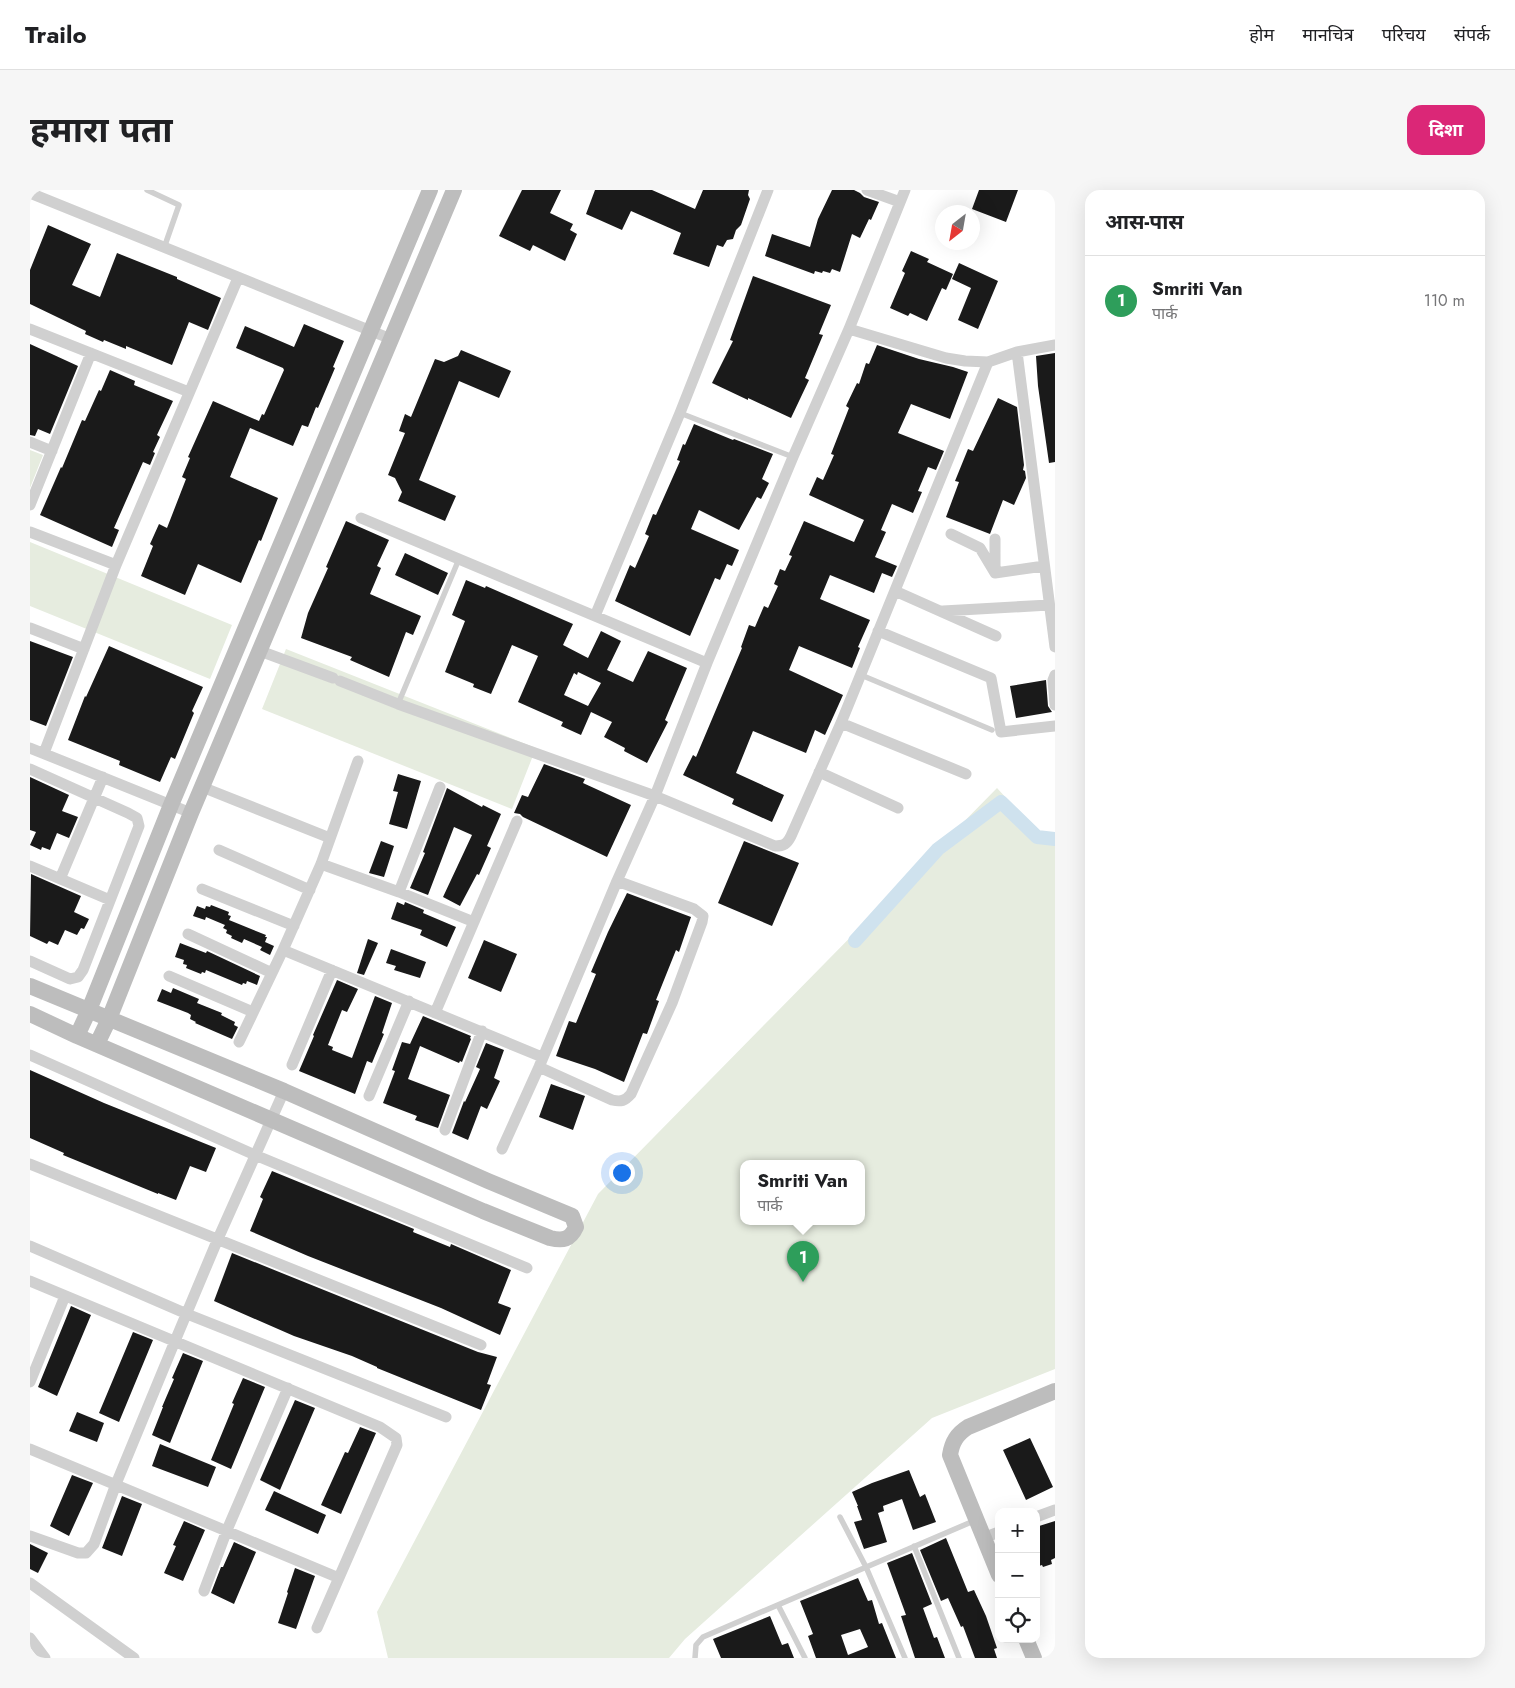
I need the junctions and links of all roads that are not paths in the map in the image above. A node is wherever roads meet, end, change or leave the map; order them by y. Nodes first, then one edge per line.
1 (147, 190) edge
2 (430, 190) edge
3 (454, 190) edge
4 (768, 190) edge
5 (867, 190) edge
6 (905, 190) edge
7 (30, 193) edge
8 (900, 202) junction
9 (164, 248) junction
10 (238, 278) junction
11 (30, 329) edge
12 (849, 329) junction
13 (371, 331) junction
14 (391, 339) junction
15 (1055, 345) edge
16 (1017, 352) junction
17 (91, 353) junction
18 (988, 362) junction
19 (190, 392) junction
20 (680, 413) junction
21 (30, 442) edge
22 (52, 451) junction
23 (793, 457) junction
24 (30, 505) edge
25 (361, 518) dead end
26 (30, 532) edge
27 (951, 534) dead end
28 (995, 539) dead end
29 (459, 559) junction
30 (116, 565) junction
31 (1044, 566) junction
32 (995, 573) junction
33 (895, 591) junction
34 (1049, 605) junction
35 (940, 611) junction
36 (595, 616) junction
37 (30, 628) edge
38 (878, 631) junction
39 (996, 636) dead end
40 (1055, 646) edge
41 (84, 650) junction
42 (260, 651) junction
43 (707, 663) junction
44 (861, 675) junction
45 (1054, 679) edge
46 (398, 704) junction
47 (1055, 705) edge
48 (841, 723) junction
49 (1055, 726) edge
50 (992, 730) dead end
51 (30, 748) edge
52 (44, 753) junction
53 (358, 761) dead end
54 (30, 769) edge
55 (819, 772) junction
56 (966, 774) dead end
57 (103, 777) junction
58 (202, 787) junction
59 (440, 787) dead end
60 (655, 796) junction
61 (95, 798) junction
62 (171, 805) junction
63 (898, 808) dead end
64 (191, 813) junction
65 (517, 821) dead end
66 (330, 838) junction
67 (219, 850) dead end
68 (321, 864) junction
69 (30, 866) edge
70 (60, 879) junction
71 (617, 881) junction
72 (202, 889) dead end
73 (310, 890) junction
74 (399, 892) junction
75 (110, 900) junction
76 (474, 922) junction
77 (294, 926) junction
78 (188, 934) dead end
79 (283, 950) junction
80 (30, 961) edge
81 (332, 970) junction
82 (272, 973) junction
83 (169, 976) dead end
84 (30, 986) edge
85 (409, 1001) junction
86 (89, 1010) junction
87 (253, 1012) junction
88 (435, 1013) junction
89 (30, 1014) edge
90 (109, 1019) junction
91 (482, 1031) junction
92 (77, 1036) junction
93 (239, 1042) dead end
94 (97, 1044) junction
95 (30, 1056) edge
96 (540, 1062) junction
97 (292, 1065) dead end
98 (284, 1090) junction
99 (369, 1096) dead end
100 (272, 1120) junction
101 (445, 1130) dead end
102 (502, 1149) dead end
103 (255, 1155) junction
104 (30, 1164) edge
105 (218, 1241) junction
106 (30, 1246) edge
107 (526, 1268) dead end
108 (30, 1281) edge
109 (65, 1296) junction
110 (187, 1314) junction
111 (175, 1341) junction
112 (481, 1345) dead end
113 (30, 1382) edge
114 (288, 1388) junction
115 (1055, 1391) edge
116 (446, 1418) dead end
117 (30, 1449) edge
118 (116, 1484) junction
119 (1055, 1510) edge
120 (1040, 1516) edge
121 (840, 1517) dead end
122 (976, 1520) junction
123 (227, 1530) junction
124 (995, 1534) edge
125 (30, 1536) edge
126 (983, 1538) junction
127 (914, 1546) junction
128 (866, 1566) junction
129 (995, 1566) edge
130 (338, 1578) junction
131 (30, 1583) edge
132 (204, 1591) dead end
133 (778, 1605) junction
134 (317, 1628) dead end
135 (30, 1638) edge
136 (1028, 1643) edge
137 (45, 1658) edge
138 (134, 1658) edge
139 (695, 1658) edge
140 (805, 1658) edge
141 (905, 1658) edge
142 (959, 1658) edge
143 (1034, 1658) edge

1 - 9 lane
2 - 13 street
3 - 14 street
4 - 20 street
5 - 8 street
6 - 8 street
7 - 9 street
8 - 12 street
9 - 10 street
10 - 13 street
10 - 19 street
11 - 17 street
12 - 18 street
12 - 23 street
13 - 14 street
13 - 62 street
14 - 42 street
15 - 16 street
16 - 18 street
16 - 31 street
17 - 19 street
17 - 22 street
18 - 33 street
19 - 30 street
20 - 23 lane
20 - 36 street
21 - 22 street
22 - 24 street
23 - 43 street
25 - 29 street
26 - 30 street
27 - 32 street
28 - 32 street
29 - 36 street
29 - 46 lane
30 - 41 street
31 - 32 street
31 - 34 street
33 - 35 street
33 - 38 street
34 - 35 street
34 - 40 street
35 - 39 street
36 - 43 street
37 - 41 street
38 - 44 street
38 - 49 street
41 - 52 street
42 - 46 street
42 - 58 street
43 - 60 street
44 - 48 street
44 - 50 lane
45 - 47 street
46 - 60 street
48 - 55 street
48 - 56 street
51 - 52 street
52 - 57 street
53 - 66 street
54 - 61 street
55 - 60 street
55 - 63 street
57 - 61 street
57 - 62 street
58 - 64 street
58 - 66 street
59 - 74 street
60 - 71 street
61 - 70 street
61 - 75 street
62 - 64 street
62 - 86 street
64 - 90 street
65 - 76 street
66 - 68 street
67 - 73 street
68 - 73 street
68 - 74 street
69 - 70 street
70 - 75 street
71 - 96 street
71 - 96 street
72 - 77 street
73 - 77 street
74 - 76 street
75 - 80 street
76 - 88 street
77 - 79 street
78 - 82 street
79 - 81 street
79 - 82 street
81 - 85 street
81 - 97 street
82 - 87 street
83 - 87 street
84 - 86 street
85 - 88 street
85 - 99 street
86 - 90 street
86 - 92 street
87 - 93 street
88 - 91 street
89 - 92 street
90 - 94 street
90 - 98 street
91 - 96 street
91 - 101 street
92 - 94 street
94 - 100 street
95 - 103 street
96 - 102 street
98 - 100 street
98 - 100 street
100 - 103 street
103 - 105 street
103 - 107 street
104 - 105 street
105 - 110 street
105 - 112 street
106 - 110 street
108 - 109 street
109 - 111 street
109 - 113 street
110 - 111 street
110 - 116 street
111 - 114 street
111 - 118 street
114 - 123 street
114 - 130 street
115 - 122 street
117 - 118 street
118 - 123 street
118 - 125 street
119 - 120 street
121 - 128 lane
122 - 126 street
122 - 127 lane
123 - 130 street
123 - 132 street
124 - 126 street
126 - 129 street
127 - 128 lane
127 - 142 lane
128 - 133 lane
128 - 141 lane
130 - 134 street
131 - 138 street
133 - 139 lane
133 - 140 lane
135 - 137 street
136 - 143 street

